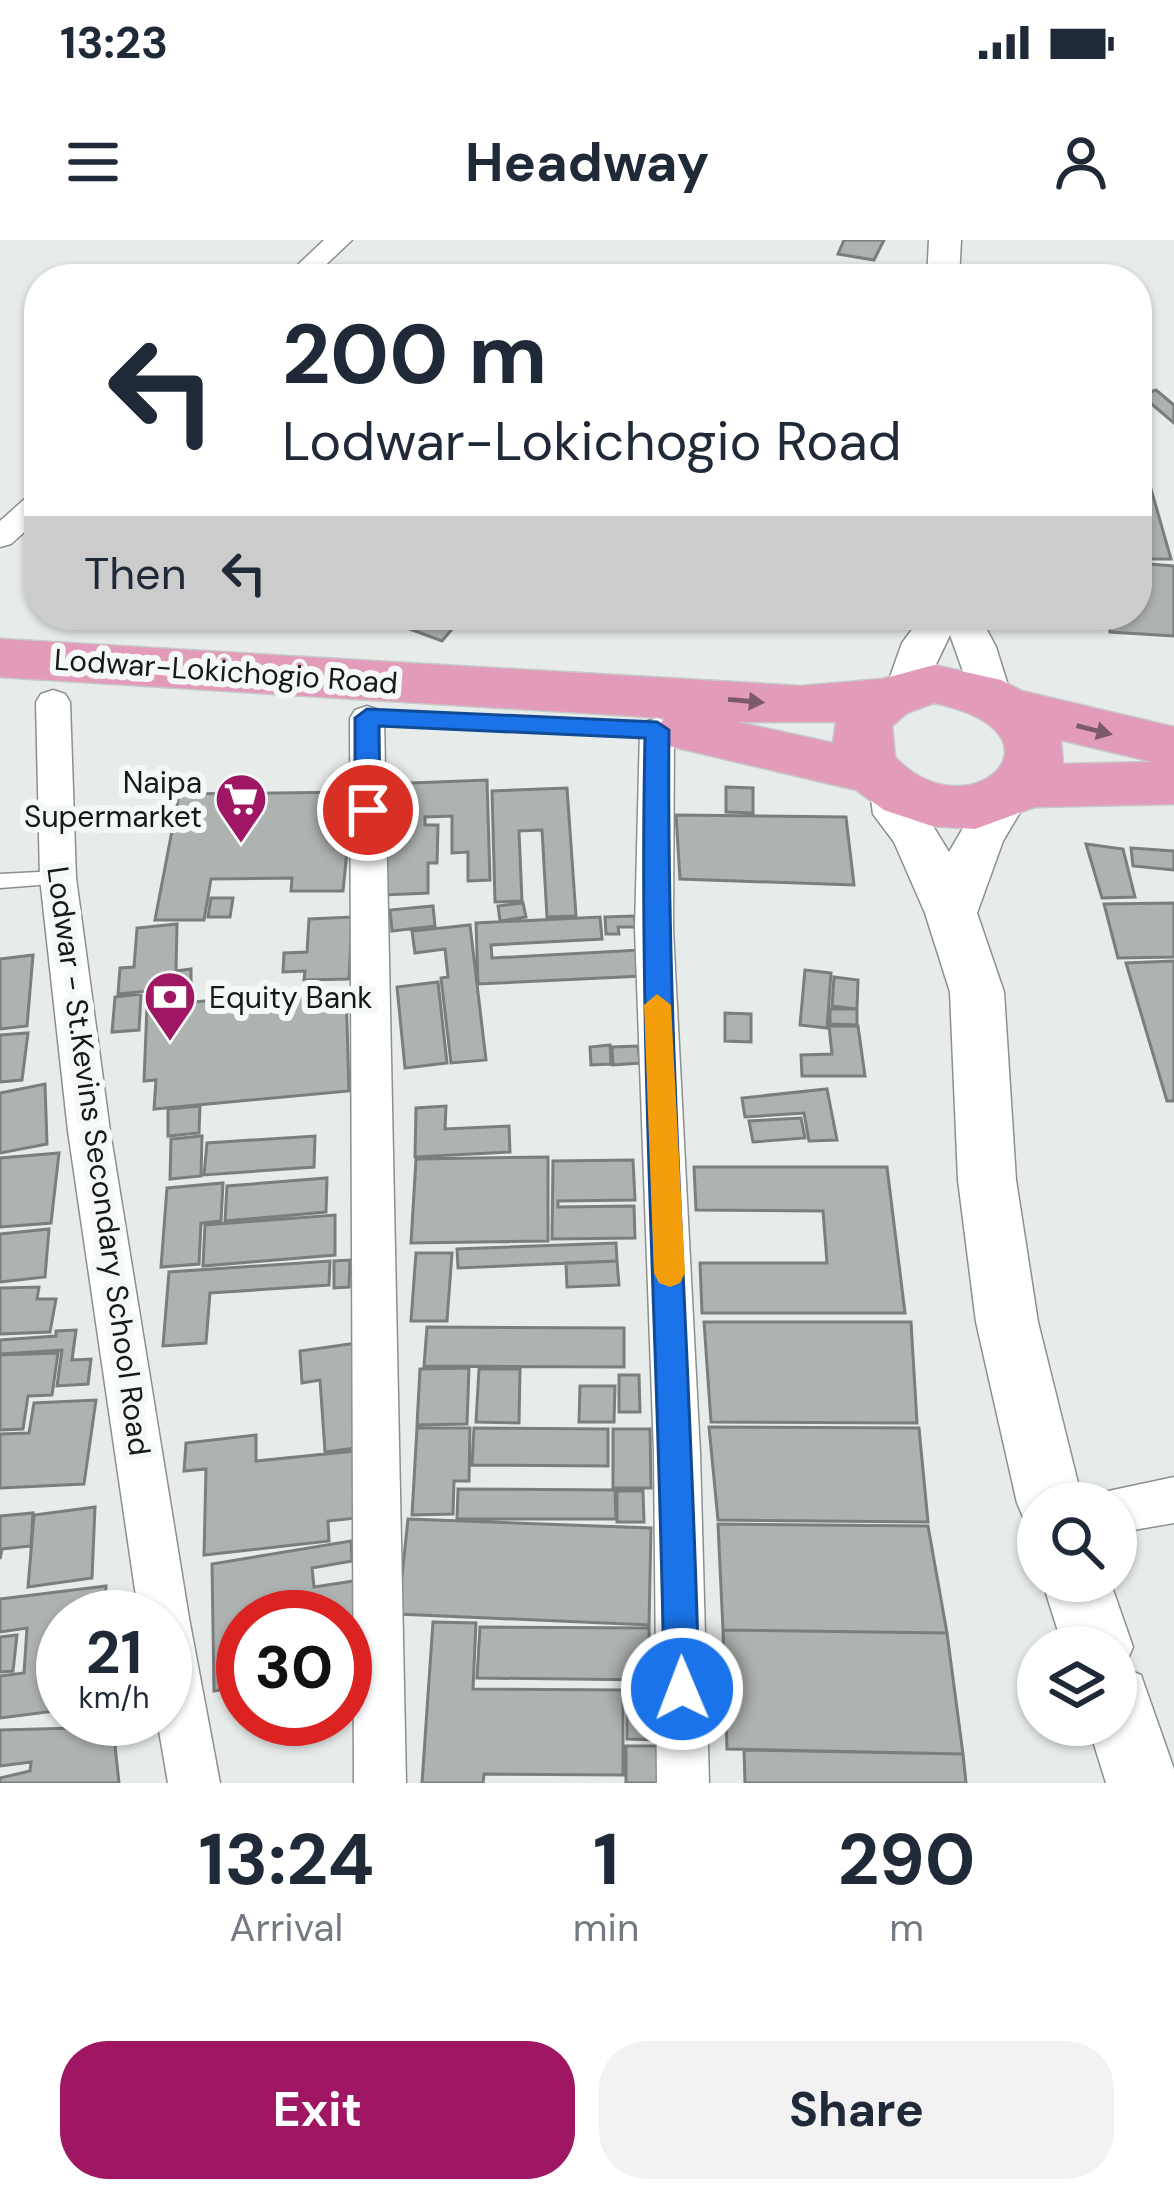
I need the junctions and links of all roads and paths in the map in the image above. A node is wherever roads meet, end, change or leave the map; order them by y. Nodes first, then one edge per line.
1 (339, 240) edge
2 (313, 264) edge
3 (24, 516) edge
4 (0, 537) edge
5 (933, 630) edge
6 (967, 630) edge
7 (0, 658) edge
8 (895, 693) junction
9 (26, 700) edge
10 (1002, 702) junction
11 (367, 718) junction
12 (657, 730) junction
13 (1174, 747) edge
14 (884, 782) junction
15 (1174, 783) edge
16 (1014, 792) junction
17 (58, 878) junction
18 (0, 881) edge
19 (951, 913) junction
20 (1045, 1482) edge
21 (1174, 1500) edge
22 (1137, 1506) edge
23 (160, 1590) edge
24 (187, 1746) edge
25 (1130, 1746) edge
26 (194, 1783) edge
27 (380, 1783) edge
28 (683, 1783) edge
29 (1142, 1783) edge

1 - 2 street
3 - 4 street
5 - 8 street
6 - 10 street
7 -> 8 highway, Lodwar-Lokichogio Road
8 - 10 highway
8 - 14 highway
9 - 11 highway, Lodwar-Lokichogio Road
9 - 17 street, Lodwar - St.Kevins Secondary School Road
10 -> 13 highway
10 - 16 highway
11 - 12 highway, Lodwar-Lokichogio Road
11 - 27 street
12 - 14 highway, Lodwar-Lokichogio Road
12 - 28 street
14 - 16 highway
14 - 19 main road
15 - 16 highway
16 - 19 main road
17 - 18 lane
17 - 23 street, Lodwar - St.Kevins Secondary School Road
19 - 20 main road
21 - 22 street
24 - 26 street, Lodwar - St.Kevins Secondary School Road
25 - 29 main road

